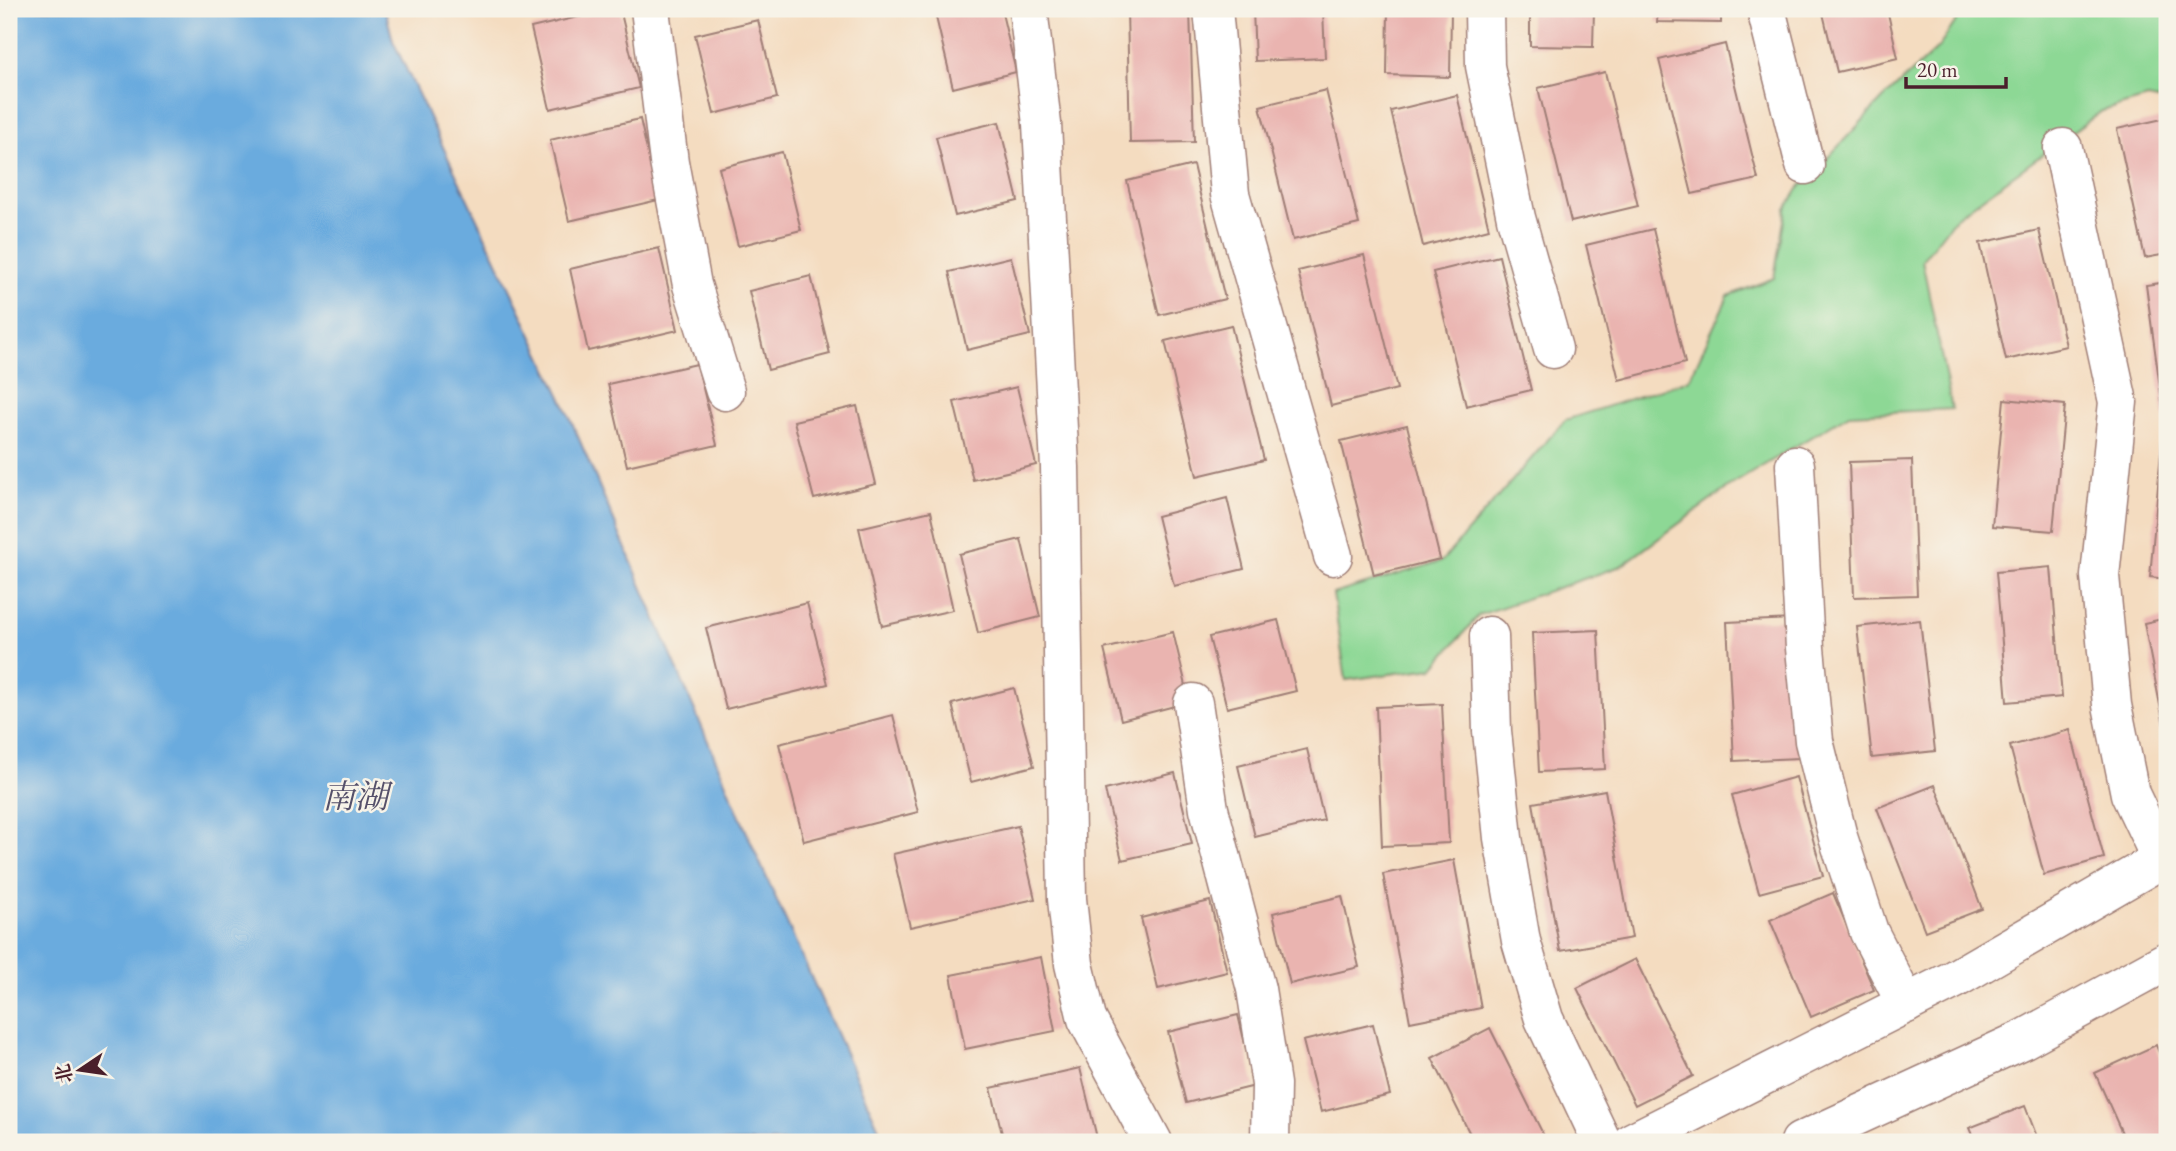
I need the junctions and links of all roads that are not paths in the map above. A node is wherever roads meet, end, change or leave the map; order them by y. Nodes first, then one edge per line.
1 (650, 9) edge
2 (1028, 9) edge
3 (1213, 9) edge
4 (1484, 9) edge
5 (1766, 9) edge
6 (2063, 148) dead end
7 (1805, 165) dead end
8 (1553, 349) dead end
9 (725, 391) dead end
10 (1795, 465) dead end
11 (1333, 556) dead end
12 (1489, 636) dead end
13 (1193, 703) dead end
14 (2164, 858) edge
15 (2167, 961) edge
16 (1906, 1004) junction
17 (1153, 1142) edge
18 (1269, 1142) edge
19 (1602, 1142) edge
20 (1632, 1142) edge
21 (1800, 1142) edge

1 - 9 street
2 - 17 street
3 - 11 street
4 - 8 street
5 - 7 street
6 - 14 street
10 - 16 street
12 - 19 street
13 - 18 street
14 - 16 street
15 - 21 street
16 - 20 street

